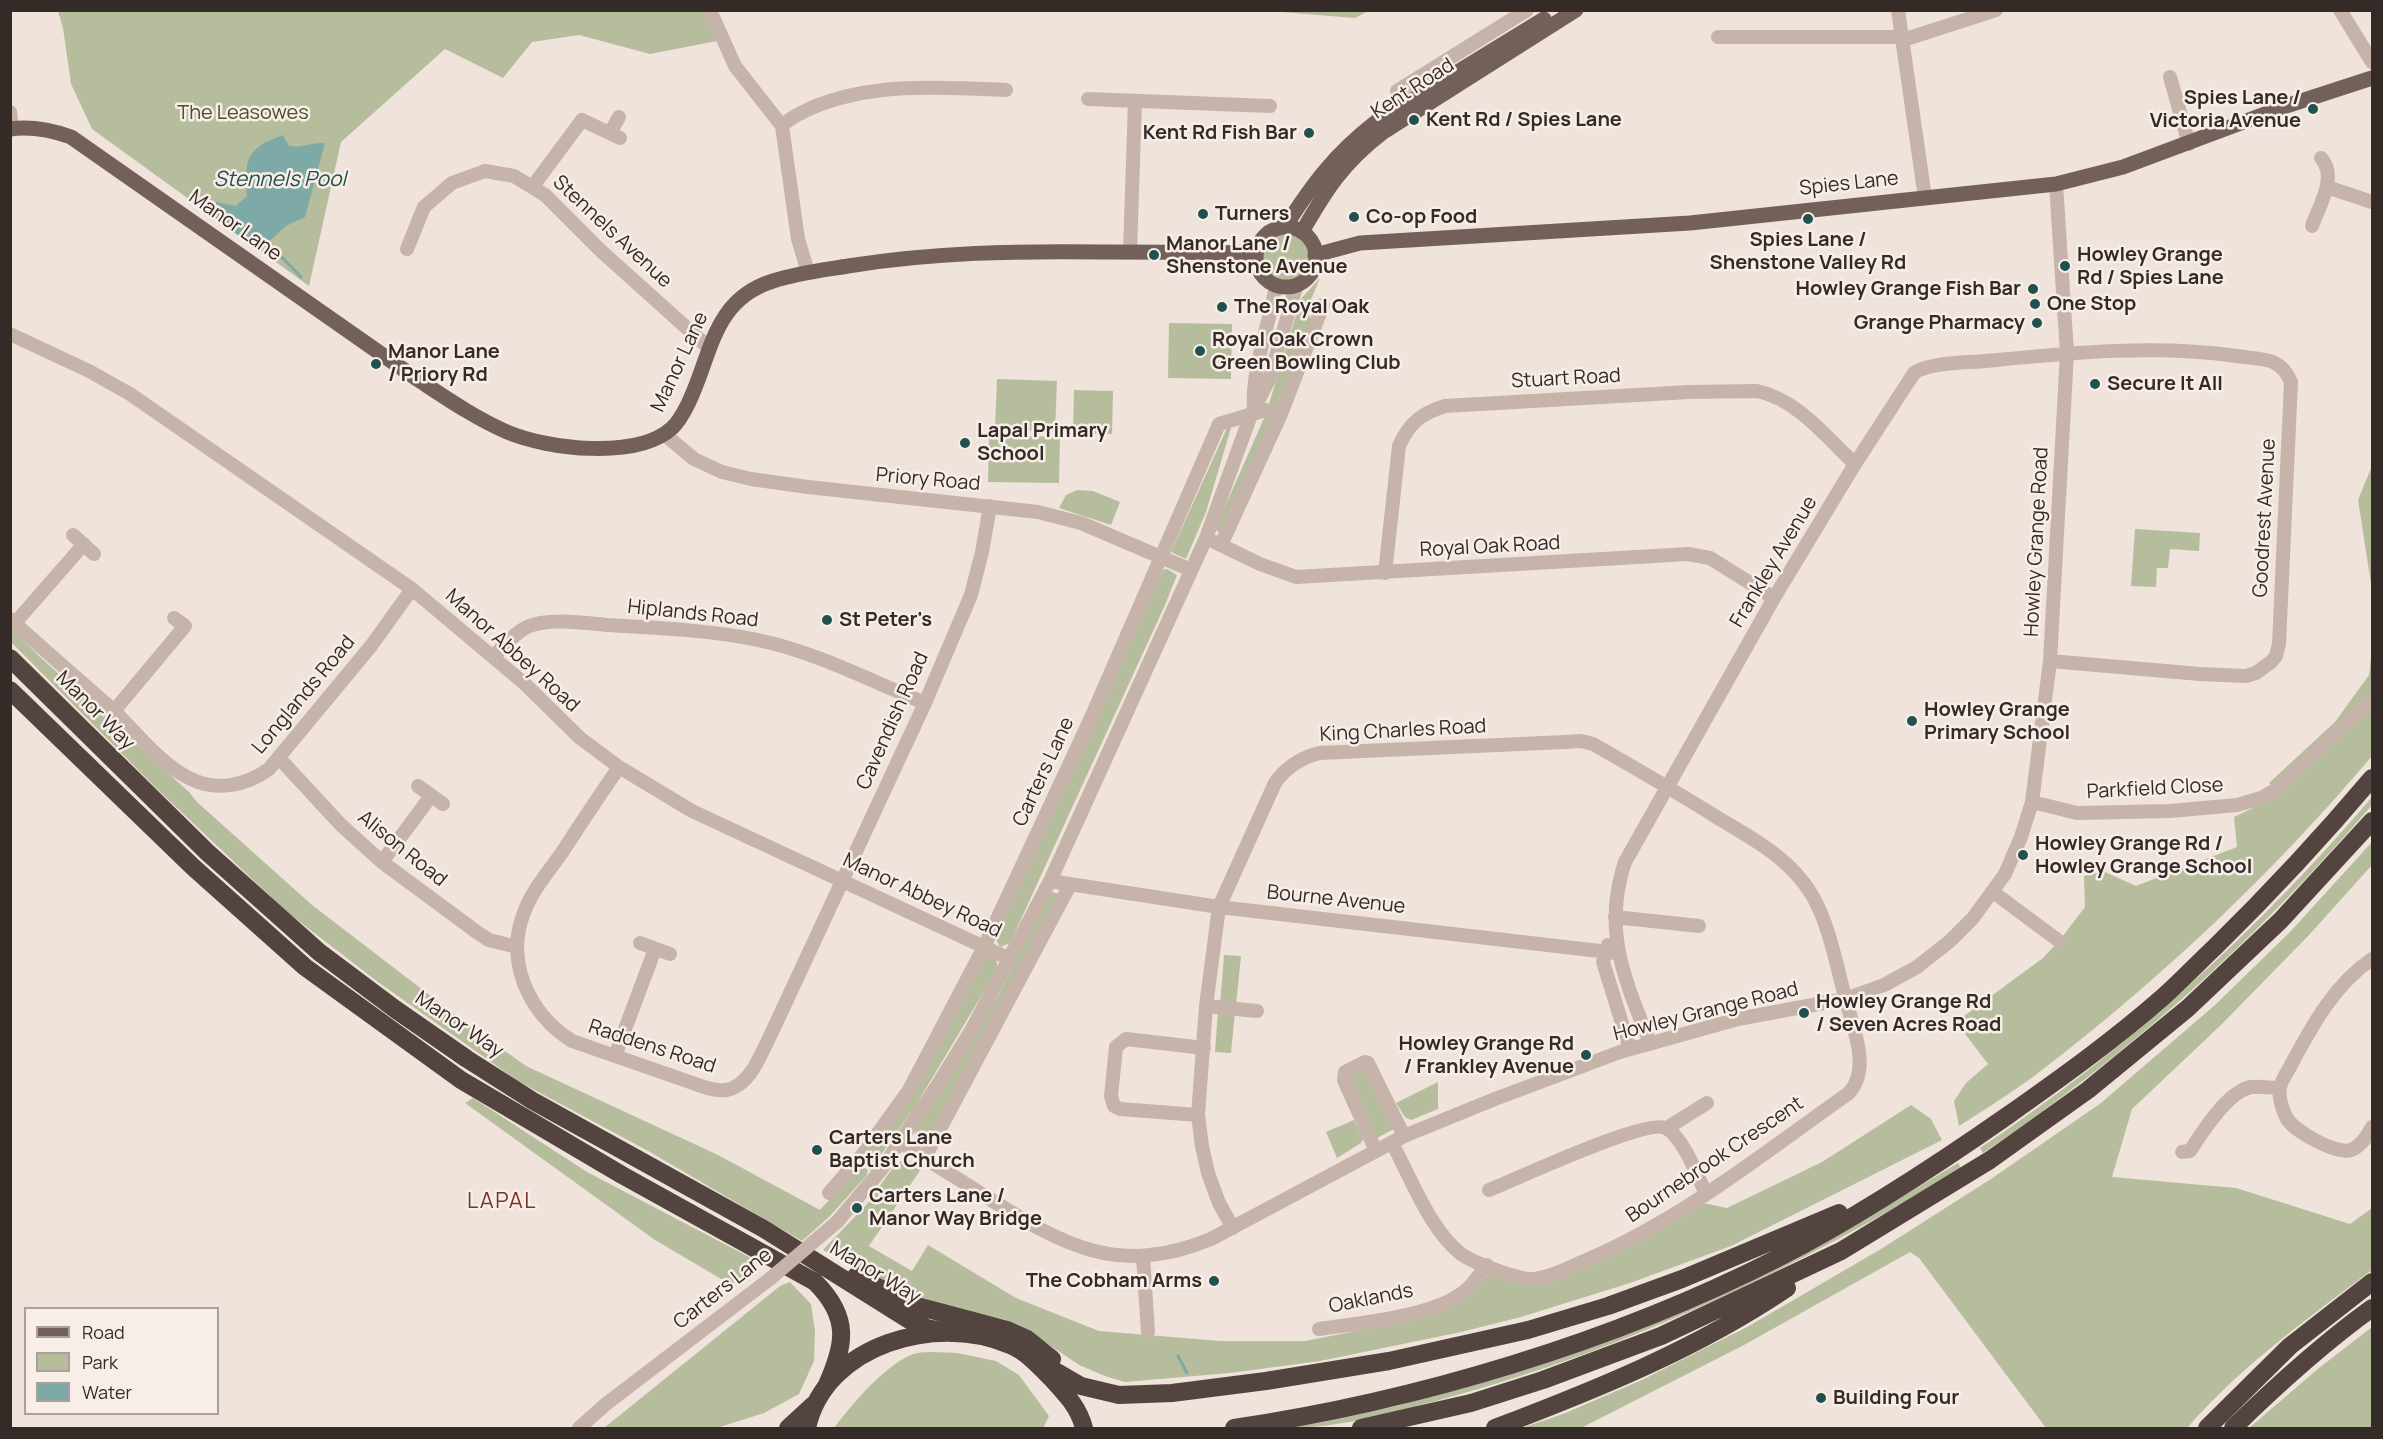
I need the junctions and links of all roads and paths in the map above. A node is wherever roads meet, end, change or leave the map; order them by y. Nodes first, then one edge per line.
1 (710, 10) edge
2 (1527, 10) edge
3 (1559, 10) edge
4 (1575, 10) edge
5 (1898, 10) edge
6 (1996, 10) edge
7 (2340, 10) edge
8 (1718, 37) dead end
9 (1902, 39) junction
10 (2373, 62) edge
11 (2170, 77) dead end
12 (2373, 78) edge
13 (1006, 90) dead end
14 (1397, 91) dead end
15 (1088, 99) dead end
16 (1135, 101) junction
17 (1270, 106) dead end
18 (10, 112) edge
19 (569, 112) dead end
20 (619, 117) dead end
21 (582, 120) junction
22 (782, 126) junction
23 (11, 129) edge
24 (2189, 144) junction
25 (2321, 158) dead end
26 (2056, 184) junction
27 (533, 186) junction
28 (2327, 187) junction
29 (1925, 198) junction
30 (2373, 202) edge
31 (2312, 226) dead end
32 (1286, 227) junction
33 (1302, 232) junction
34 (407, 249) dead end
35 (1130, 251) junction
36 (1256, 253) junction
37 (1315, 255) junction
38 (808, 272) junction
39 (1297, 284) junction
40 (1276, 285) junction
41 (1318, 308) dead end
42 (10, 334) edge
43 (709, 348) junction
44 (2067, 353) junction
45 (1253, 410) junction
46 (1281, 414) junction
47 (664, 434) junction
48 (1856, 464) junction
49 (990, 506) junction
50 (1206, 538) junction
51 (84, 544) dead end
52 (1221, 545) junction
53 (1162, 557) junction
54 (1191, 570) junction
55 (1385, 573) junction
56 (412, 590) junction
57 (1774, 598) junction
58 (13, 621) edge
59 (184, 626) dead end
60 (493, 657) junction
61 (10, 658) edge
62 (2050, 661) junction
63 (10, 690) edge
64 (925, 703) junction
65 (2367, 703) dead end
66 (114, 711) junction
67 (279, 758) junction
68 (619, 767) junction
69 (2373, 778) edge
70 (418, 786) dead end
71 (1669, 787) junction
72 (431, 796) junction
73 (2032, 802) junction
74 (443, 804) dead end
75 (2373, 821) edge
76 (382, 862) junction
77 (842, 880) junction
78 (1050, 881) junction
79 (1070, 885) junction
80 (1993, 892) junction
81 (1219, 907) junction
82 (1615, 917) junction
83 (1699, 926) dead end
84 (2059, 941) dead end
85 (640, 943) dead end
86 (985, 945) junction
87 (517, 947) junction
88 (655, 949) junction
89 (1611, 953) junction
90 (670, 954) dead end
91 (1010, 959) junction
92 (2373, 959) edge
93 (1845, 999) junction
94 (1206, 1006) junction
95 (1257, 1011) dead end
96 (1650, 1043) junction
97 (1204, 1048) junction
98 (1630, 1049) junction
99 (615, 1056) junction
100 (2280, 1088) junction
101 (1707, 1103) dead end
102 (1198, 1115) junction
103 (2373, 1127) edge
104 (1667, 1128) junction
105 (1398, 1140) junction
106 (900, 1142) junction
107 (1376, 1151) junction
108 (2182, 1152) dead end
109 (862, 1155) junction
110 (924, 1159) junction
111 (881, 1170) junction
112 (1898, 1189) junction
113 (1490, 1190) dead end
114 (829, 1193) dead end
115 (1706, 1194) junction
116 (1233, 1228) junction
117 (764, 1229) junction
118 (1841, 1251) junction
119 (1143, 1257) junction
120 (1487, 1265) junction
121 (2373, 1282) edge
122 (2373, 1308) edge
123 (1318, 1329) dead end
124 (1148, 1332) dead end
125 (951, 1333) junction
126 (1031, 1357) junction
127 (826, 1387) junction
128 (1096, 1389) junction
129 (816, 1402) junction
130 (579, 1428) edge
131 (788, 1428) edge
132 (807, 1428) edge
133 (1084, 1428) edge
134 (1234, 1428) edge
135 (1361, 1428) edge
136 (1494, 1428) edge
137 (2206, 1428) edge
138 (2233, 1428) edge

1 - 22 street
2 - 14 street, Kent Road
3 - 32 main road, Kent Road
4 - 33 main road, Kent Road
5 - 9 street
6 - 9 street
7 - 10 street
8 - 9 street
9 - 29 street
11 - 24 street
12 - 24 main road, Spies Lane
13 - 22 street
15 - 16 street
16 - 17 street
16 - 35 street
18 - 23 street
19 - 21 street
20 - 21 street
21 - 27 street
22 - 38 street
23 - 47 main road, Manor Lane
24 - 26 main road, Spies Lane
25 - 28 street
26 - 29 main road, Spies Lane
26 - 44 street, Howley Grange Road
27 - 34 street, Stennels Avenue
27 - 43 street, Stennels Avenue
28 - 30 street
28 - 31 street
29 - 37 main road, Spies Lane
32 - 33 main road
32 - 36 main road
33 - 37 main road
35 - 36 main road, Manor Lane
35 - 38 main road, Manor Lane
36 - 40 main road
37 - 39 main road
38 - 43 main road, Manor Lane
39 - 40 main road
39 - 45 street, Carters Lane
40 - 45 street, Carters Lane
41 - 46 street
42 - 56 street, Manor Abbey Road
43 - 47 main road, Manor Lane
44 - 48 street, Frankley Avenue
44 - 62 street, Howley Grange Road
44 - 62 street, Goodrest Avenue
45 - 46 street
45 - 50 street, Carters Lane
45 - 53 street, Carters Lane
46 - 52 street
47 - 49 street, Priory Road
48 - 55 street, Stuart Road
48 - 57 street, Frankley Avenue
49 - 53 street, Priory Road
49 - 64 street, Cavendish Road
50 - 52 street, Royal Oak Road
50 - 54 street, Carters Lane
51 - 58 street
52 - 55 street, Royal Oak Road
53 - 54 street, Priory Road
53 - 86 street, Carters Lane
54 - 78 street, Carters Lane
55 - 57 street, Royal Oak Road
56 - 60 street, Manor Abbey Road
56 - 67 street, Longlands Road
57 - 71 street, Frankley Avenue
58 - 66 street, Longlands Road
59 - 66 street
60 - 64 street, Hiplands Road
60 - 68 street, Manor Abbey Road
61 - 117 highway, Manor Way
62 - 73 street, Howley Grange Road
63 - 127 highway, Manor Way
64 - 77 street, Cavendish Road
65 - 73 street, Parkfield Close
66 - 67 street, Longlands Road
67 - 76 street, Alison Road
68 - 77 street, Manor Abbey Road
68 - 87 street, Raddens Road
69 - 112 highway
70 - 72 street
71 - 81 street, King Charles Road
71 - 82 street, Frankley Avenue
71 - 93 street, King Charles Road
72 - 74 street
72 - 76 street
73 - 80 street, Howley Grange Road
75 - 118 highway
76 - 87 street, Alison Road
77 - 86 street, Manor Abbey Road
77 - 99 street, Raddens Road
78 - 79 street, Bourne Avenue
78 - 91 street, Carters Lane
79 - 81 street, Bourne Avenue
79 - 110 street
80 - 84 street
80 - 93 street, Howley Grange Road
81 - 89 street, Bourne Avenue
81 - 94 street, King Charles Road
82 - 83 street
82 - 89 street, Frankley Avenue
85 - 88 street
86 - 91 street, Manor Abbey Road
86 - 109 street, Carters Lane
87 - 99 street, Raddens Road
88 - 90 street
88 - 99 street
89 - 96 street, Frankley Avenue
89 - 98 street, Frankley Avenue
91 - 106 street, Carters Lane
92 - 100 street
93 - 96 street, Howley Grange Road
93 - 115 street, Bournebrook Crescent
94 - 95 street
94 - 97 street, King Charles Road
96 - 98 street, Howley Grange Road
97 - 102 street, King Charles Road
97 - 102 street
98 - 105 street, Howley Grange Road
100 - 103 street
100 - 108 street
101 - 104 street
102 - 116 street, King Charles Road
104 - 113 street
104 - 115 street
105 - 107 street, Howley Grange Road
105 - 107 street
105 - 120 street, Bournebrook Crescent
106 - 110 street, Howley Grange Road
106 - 111 street, Carters Lane
107 - 116 street, Howley Grange Road
109 - 111 street
109 - 114 street, Carters Lane
110 - 119 street, Howley Grange Road
111 - 130 street, Carters Lane, bridge
112 - 128 highway
112 - 134 highway
115 - 120 street, Bournebrook Crescent
116 - 119 street, Howley Grange Road
117 - 125 highway, Manor Way
117 - 128 highway
118 - 135 highway
118 - 136 highway
119 - 124 street
120 - 123 street, Oaklands
121 - 137 highway
122 - 138 highway
125 - 126 highway
125 - 127 highway
126 - 128 highway
126 - 133 highway
127 - 129 highway
129 - 131 highway
129 - 132 highway

